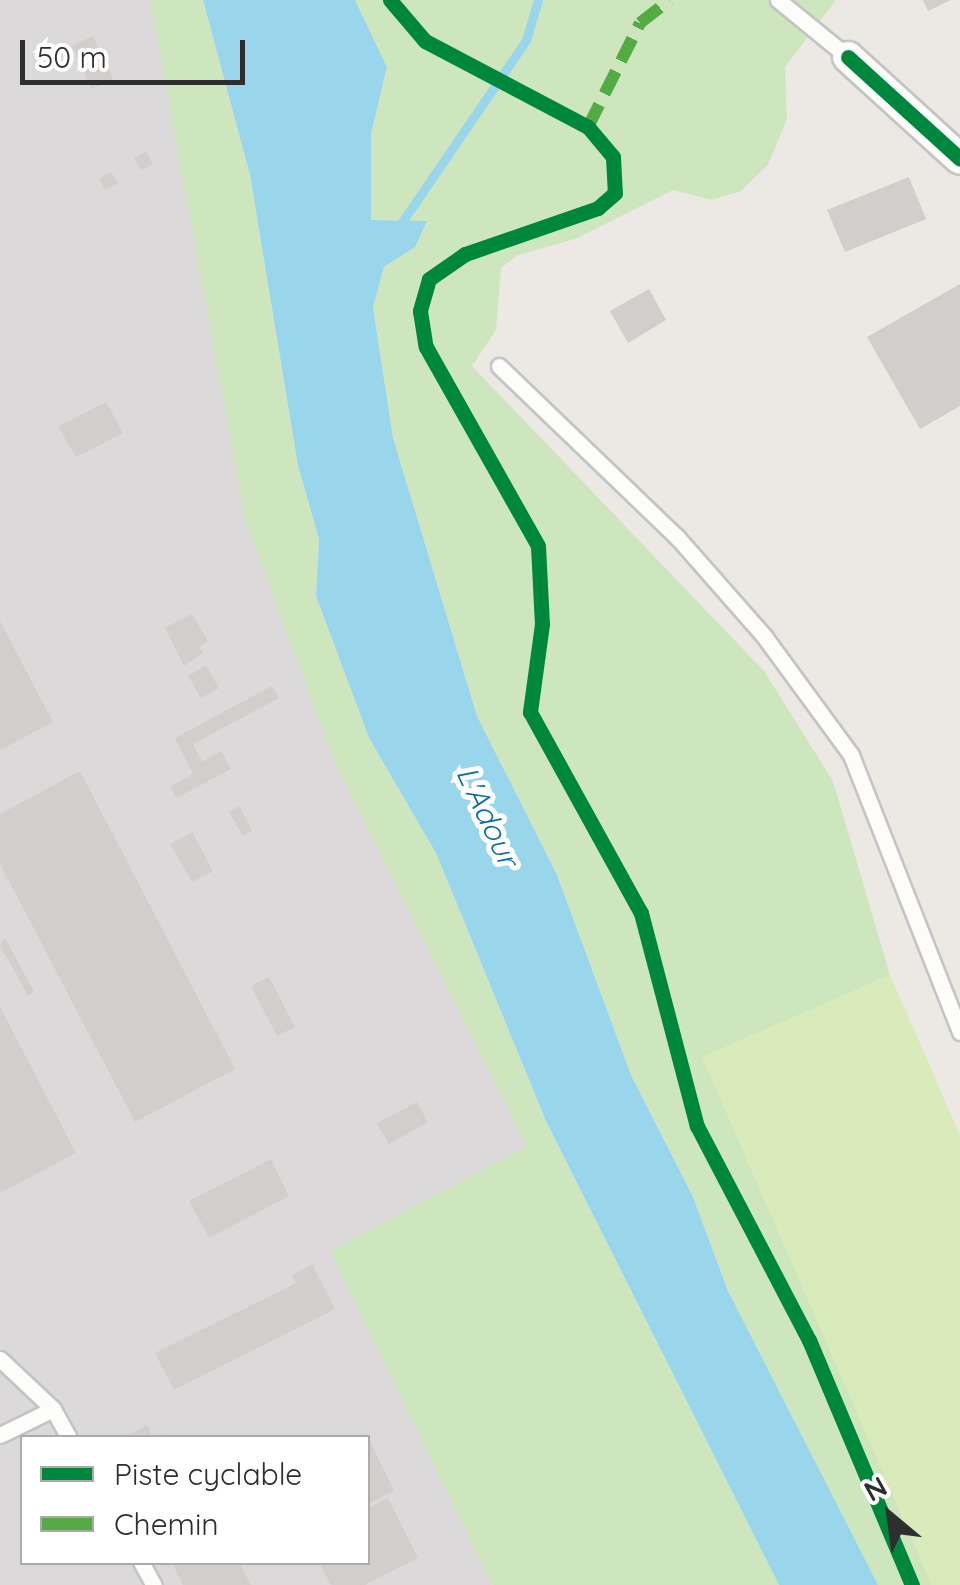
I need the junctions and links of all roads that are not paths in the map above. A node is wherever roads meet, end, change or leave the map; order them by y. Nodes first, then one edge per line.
1 (778, 0) edge
2 (848, 57) joint
3 (960, 159) edge
4 (498, 366) dead end
5 (960, 1032) edge
6 (0, 1359) edge
7 (52, 1409) junction
8 (0, 1435) edge
9 (67, 1435) edge

1 - 2 lane
2 - 3 street
4 - 5 lane
6 - 7 lane
7 - 8 lane
7 - 9 lane

